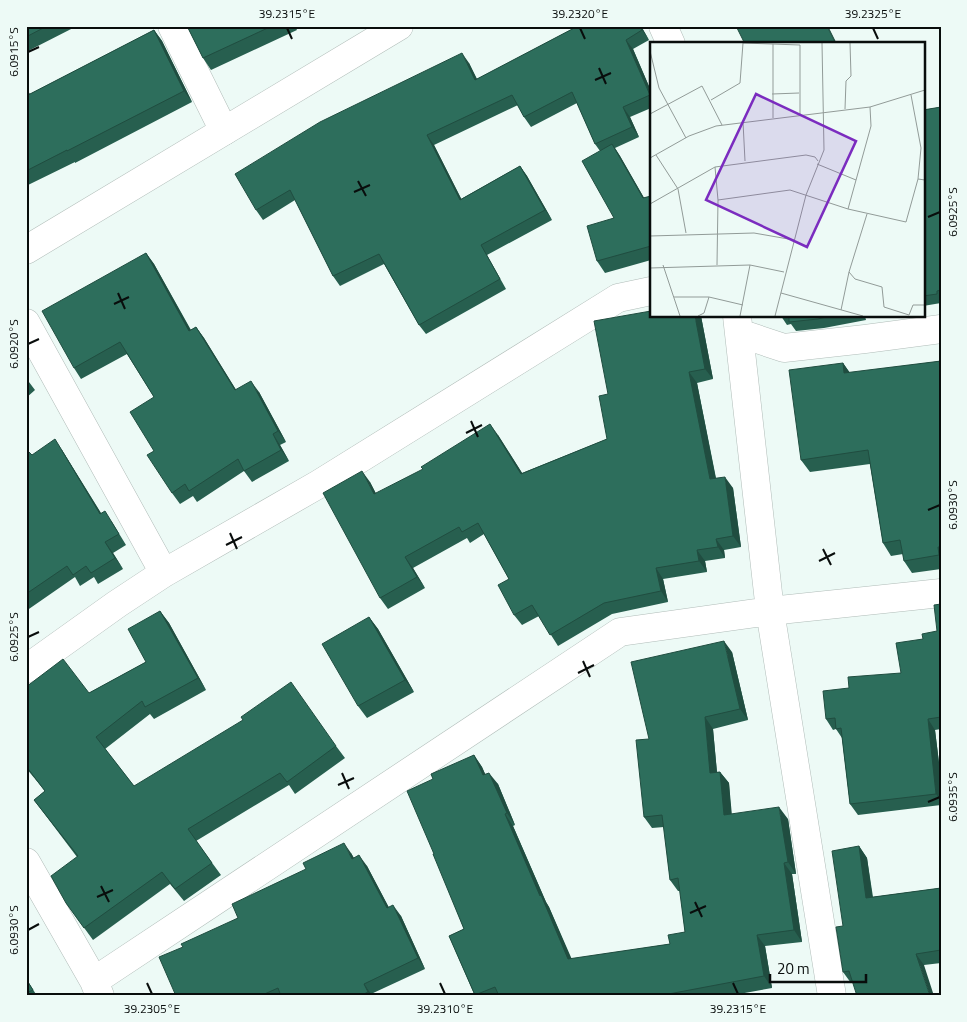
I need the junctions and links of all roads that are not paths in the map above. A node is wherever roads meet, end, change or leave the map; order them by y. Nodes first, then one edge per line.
1 (172, 26) edge
2 (399, 26) edge
3 (663, 26) edge
4 (670, 42) edge
5 (224, 131) junction
6 (26, 250) edge
7 (650, 290) edge
8 (26, 323) edge
9 (738, 325) edge
10 (941, 329) edge
11 (164, 573) junction
12 (941, 593) edge
13 (770, 612) junction
14 (26, 668) edge
15 (26, 862) edge
16 (97, 988) edge
17 (832, 996) edge

1 - 5 street
2 - 5 street
3 - 4 street
5 - 6 street
7 - 11 street
8 - 11 street
9 - 10 street
9 - 13 street
11 - 14 street
12 - 13 street
13 - 16 street
13 - 17 street
15 - 16 street

